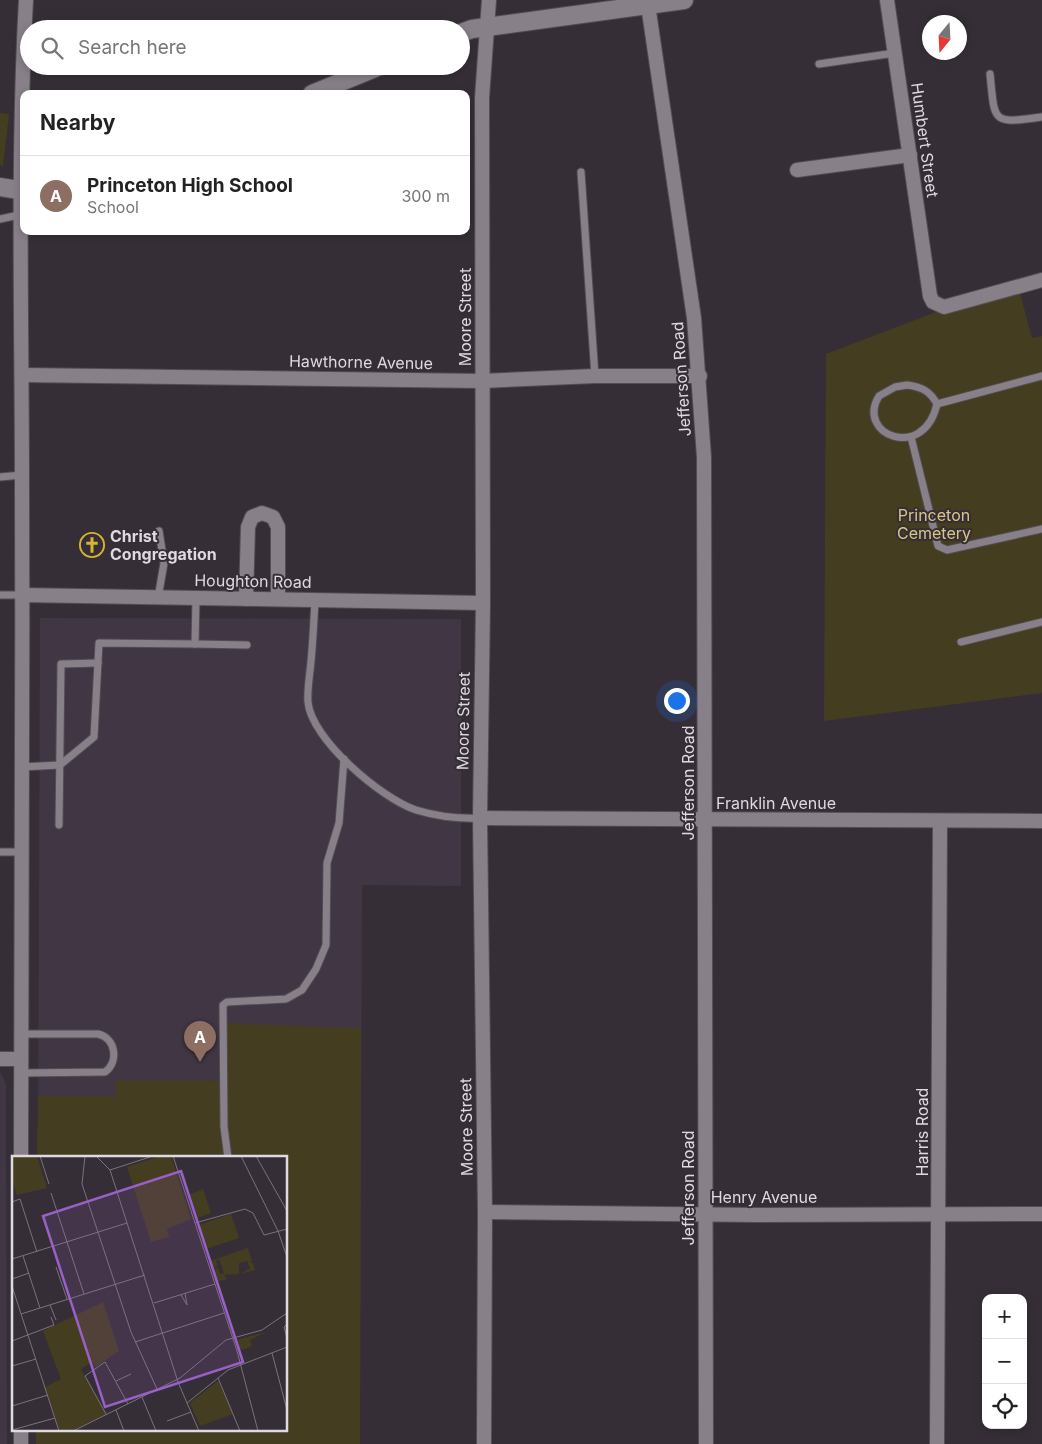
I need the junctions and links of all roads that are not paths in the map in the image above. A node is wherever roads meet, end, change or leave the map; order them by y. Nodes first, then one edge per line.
1 (26, 0) edge
2 (489, 0) edge
3 (684, 0) edge
4 (887, 0) edge
5 (648, 6) junction
6 (25, 20) edge
7 (487, 27) junction
8 (470, 31) edge
9 (895, 53) junction
10 (819, 64) dead end
11 (990, 74) dead end
12 (22, 75) edge
13 (358, 75) edge
14 (21, 90) edge
15 (322, 90) edge
16 (1042, 117) edge
17 (910, 155) junction
18 (797, 170) dead end
19 (581, 172) dead end
20 (0, 188) edge
21 (20, 191) edge
22 (20, 207) edge
23 (19, 215) junction
24 (0, 219) edge
25 (1042, 280) edge
26 (22, 375) junction
27 (595, 376) junction
28 (700, 376) junction
29 (1042, 376) edge
30 (482, 381) junction
31 (937, 404) junction
32 (911, 437) junction
33 (22, 475) junction
34 (0, 477) edge
35 (1042, 529) edge
36 (159, 531) dead end
37 (0, 595) edge
38 (22, 595) junction
39 (158, 598) junction
40 (196, 598) junction
41 (246, 599) junction
42 (278, 599) junction
43 (315, 599) junction
44 (483, 603) junction
45 (1042, 622) edge
46 (961, 642) dead end
47 (195, 644) junction
48 (247, 645) dead end
49 (98, 663) junction
50 (344, 759) junction
51 (60, 765) junction
52 (21, 767) junction
53 (480, 818) junction
54 (706, 820) junction
55 (1042, 820) edge
56 (940, 821) junction
57 (59, 825) dead end
58 (0, 852) edge
59 (21, 852) junction
60 (21, 1034) junction
61 (0, 1059) edge
62 (21, 1066) junction
63 (21, 1156) edge
64 (228, 1156) edge
65 (485, 1212) junction
66 (705, 1214) junction
67 (939, 1214) junction
68 (1042, 1214) edge
69 (484, 1444) edge
70 (706, 1444) edge
71 (937, 1444) edge

1 - 6 street
2 - 7 street, Moore Street
3 - 5 street
4 - 9 street, Humbert Street
5 - 7 street
5 - 28 street, Jefferson Road
7 - 8 street
7 - 30 street, Moore Street
9 - 10 lane
9 - 17 street, Humbert Street
11 - 16 lane
12 - 14 street
13 - 15 street
17 - 18 street
17 - 25 street, Humbert Street
19 - 27 lane
20 - 21 street
22 - 23 street
23 - 24 lane
23 - 26 street
26 - 30 street, Hawthorne Avenue
26 - 33 street
27 - 28 street, Hawthorne Avenue
27 - 30 street, Hawthorne Avenue
28 - 54 street, Jefferson Road
29 - 31 lane
30 - 44 street, Moore Street
31 - 32 lane
31 - 32 lane
32 - 35 lane
33 - 34 lane
33 - 38 street
36 - 39 lane
37 - 38 lane
38 - 39 street, Houghton Road
38 - 52 street
39 - 40 street, Houghton Road
40 - 41 street, Houghton Road
40 - 47 lane
41 - 42 street, Houghton Road
41 - 42 street
42 - 43 street, Houghton Road
43 - 44 street, Houghton Road
43 - 50 lane
44 - 53 street, Moore Street
45 - 46 lane
47 - 48 lane
47 - 49 lane
49 - 51 lane
49 - 51 lane
50 - 53 lane
50 - 64 lane
51 - 52 lane
51 - 57 lane
52 - 59 street
53 - 54 street, Franklin Avenue
53 - 65 street, Moore Street
54 - 56 street, Franklin Avenue
54 - 66 street, Jefferson Road
55 - 56 street, Franklin Avenue
56 - 67 street, Harris Road
58 - 59 lane
59 - 60 street
60 - 62 street
60 - 62 lane
61 - 62 street
62 - 63 street
65 - 66 street, Henry Avenue
65 - 69 street, Moore Street
66 - 67 street, Henry Avenue
66 - 70 street, Jefferson Road
67 - 68 street, Henry Avenue
67 - 71 street, Harris Road

